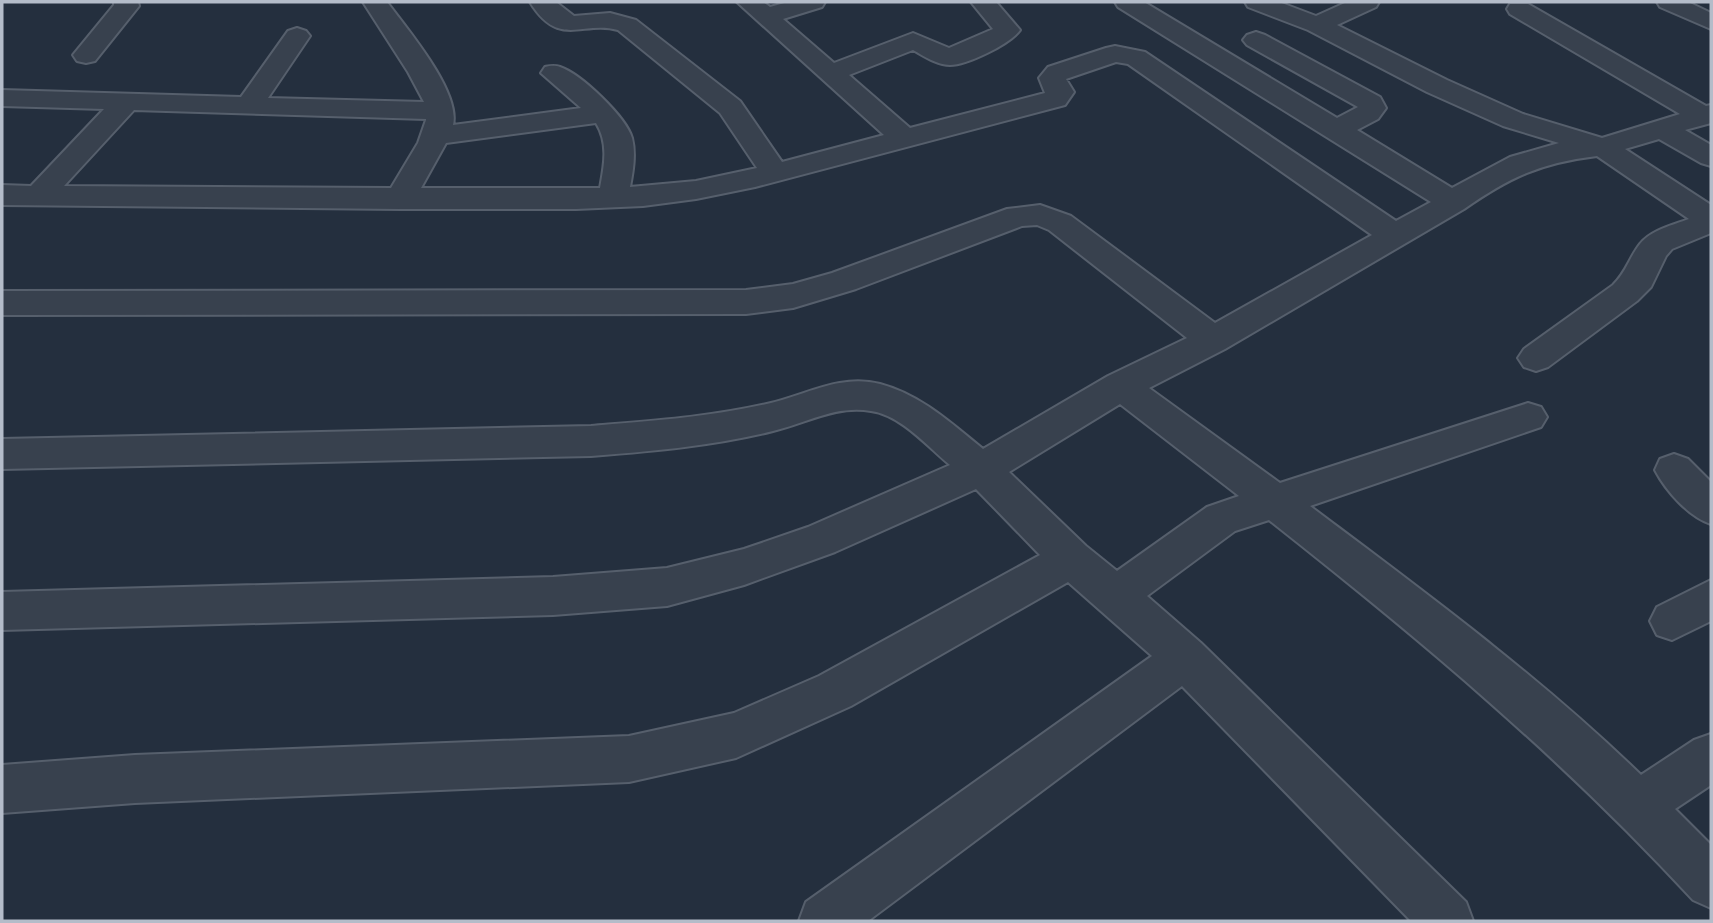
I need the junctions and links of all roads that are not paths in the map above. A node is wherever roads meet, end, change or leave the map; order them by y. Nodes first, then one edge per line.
1 (127, 2) edge
2 (375, 2) edge
3 (542, 2) edge
4 (813, 2) edge
5 (983, 2) edge
6 (1127, 2) edge
7 (1257, 2) edge
8 (1367, 2) edge
9 (1669, 2) edge
10 (758, 9) edge
11 (1519, 9) dead end
12 (617, 11) edge
13 (1711, 22) edge
14 (1317, 25) junction
15 (1176, 32) junction
16 (297, 36) dead end
17 (1256, 40) dead end
18 (86, 55) dead end
19 (1126, 55) junction
20 (554, 73) dead end
21 (831, 73) junction
22 (2, 99) edge
23 (126, 102) junction
24 (248, 106) junction
25 (602, 114) junction
26 (1708, 114) edge
27 (438, 124) junction
28 (1661, 128) junction
29 (1336, 130) junction
30 (902, 137) junction
31 (1602, 146) junction
32 (1711, 157) edge
33 (774, 173) junction
34 (2, 195) edge
35 (38, 195) junction
36 (613, 198) junction
37 (399, 199) junction
38 (1453, 202) junction
39 (1711, 220) edge
40 (1394, 235) junction
41 (2, 303) edge
42 (1213, 340) junction
43 (1536, 358) dead end
44 (1121, 386) junction
45 (1528, 418) dead end
46 (2, 454) edge
47 (981, 469) junction
48 (1674, 470) dead end
49 (1275, 501) junction
50 (1711, 508) edge
51 (1071, 559) junction
52 (1116, 595) junction
53 (1711, 599) edge
54 (2, 611) edge
55 (1672, 621) dead end
56 (1185, 658) junction
57 (1711, 757) edge
58 (2, 789) edge
59 (1638, 805) junction
60 (1711, 882) edge
61 (825, 921) edge
62 (1447, 921) edge

1 - 18 street
2 - 27 street
3 - 12 street
4 - 10 street
5 - 21 street
6 - 15 street
7 - 14 street
8 - 14 street
9 - 13 street
10 - 21 street
11 - 26 street
12 - 33 street
14 - 31 street
15 - 19 street
15 - 29 street
16 - 24 street
17 - 29 street
19 - 30 street
19 - 40 street
20 - 25 street
21 - 30 street
22 - 23 street
23 - 24 street
23 - 35 street
24 - 27 street
25 - 27 street
25 - 36 street
26 - 28 street
27 - 37 street
28 - 31 street
28 - 32 street
29 - 38 street
30 - 33 street
31 - 38 street
31 - 39 street
33 - 36 street
34 - 35 street
35 - 37 street
36 - 37 street
38 - 40 street
39 - 43 street
40 - 42 street
41 - 42 street
42 - 44 street
44 - 47 street
44 - 49 street
45 - 49 street
46 - 47 street
47 - 51 street
47 - 54 street
48 - 50 street
49 - 52 street
49 - 59 street
51 - 52 street
51 - 58 street
52 - 56 street
53 - 55 street
56 - 61 street
56 - 62 street
57 - 59 street
59 - 60 street

